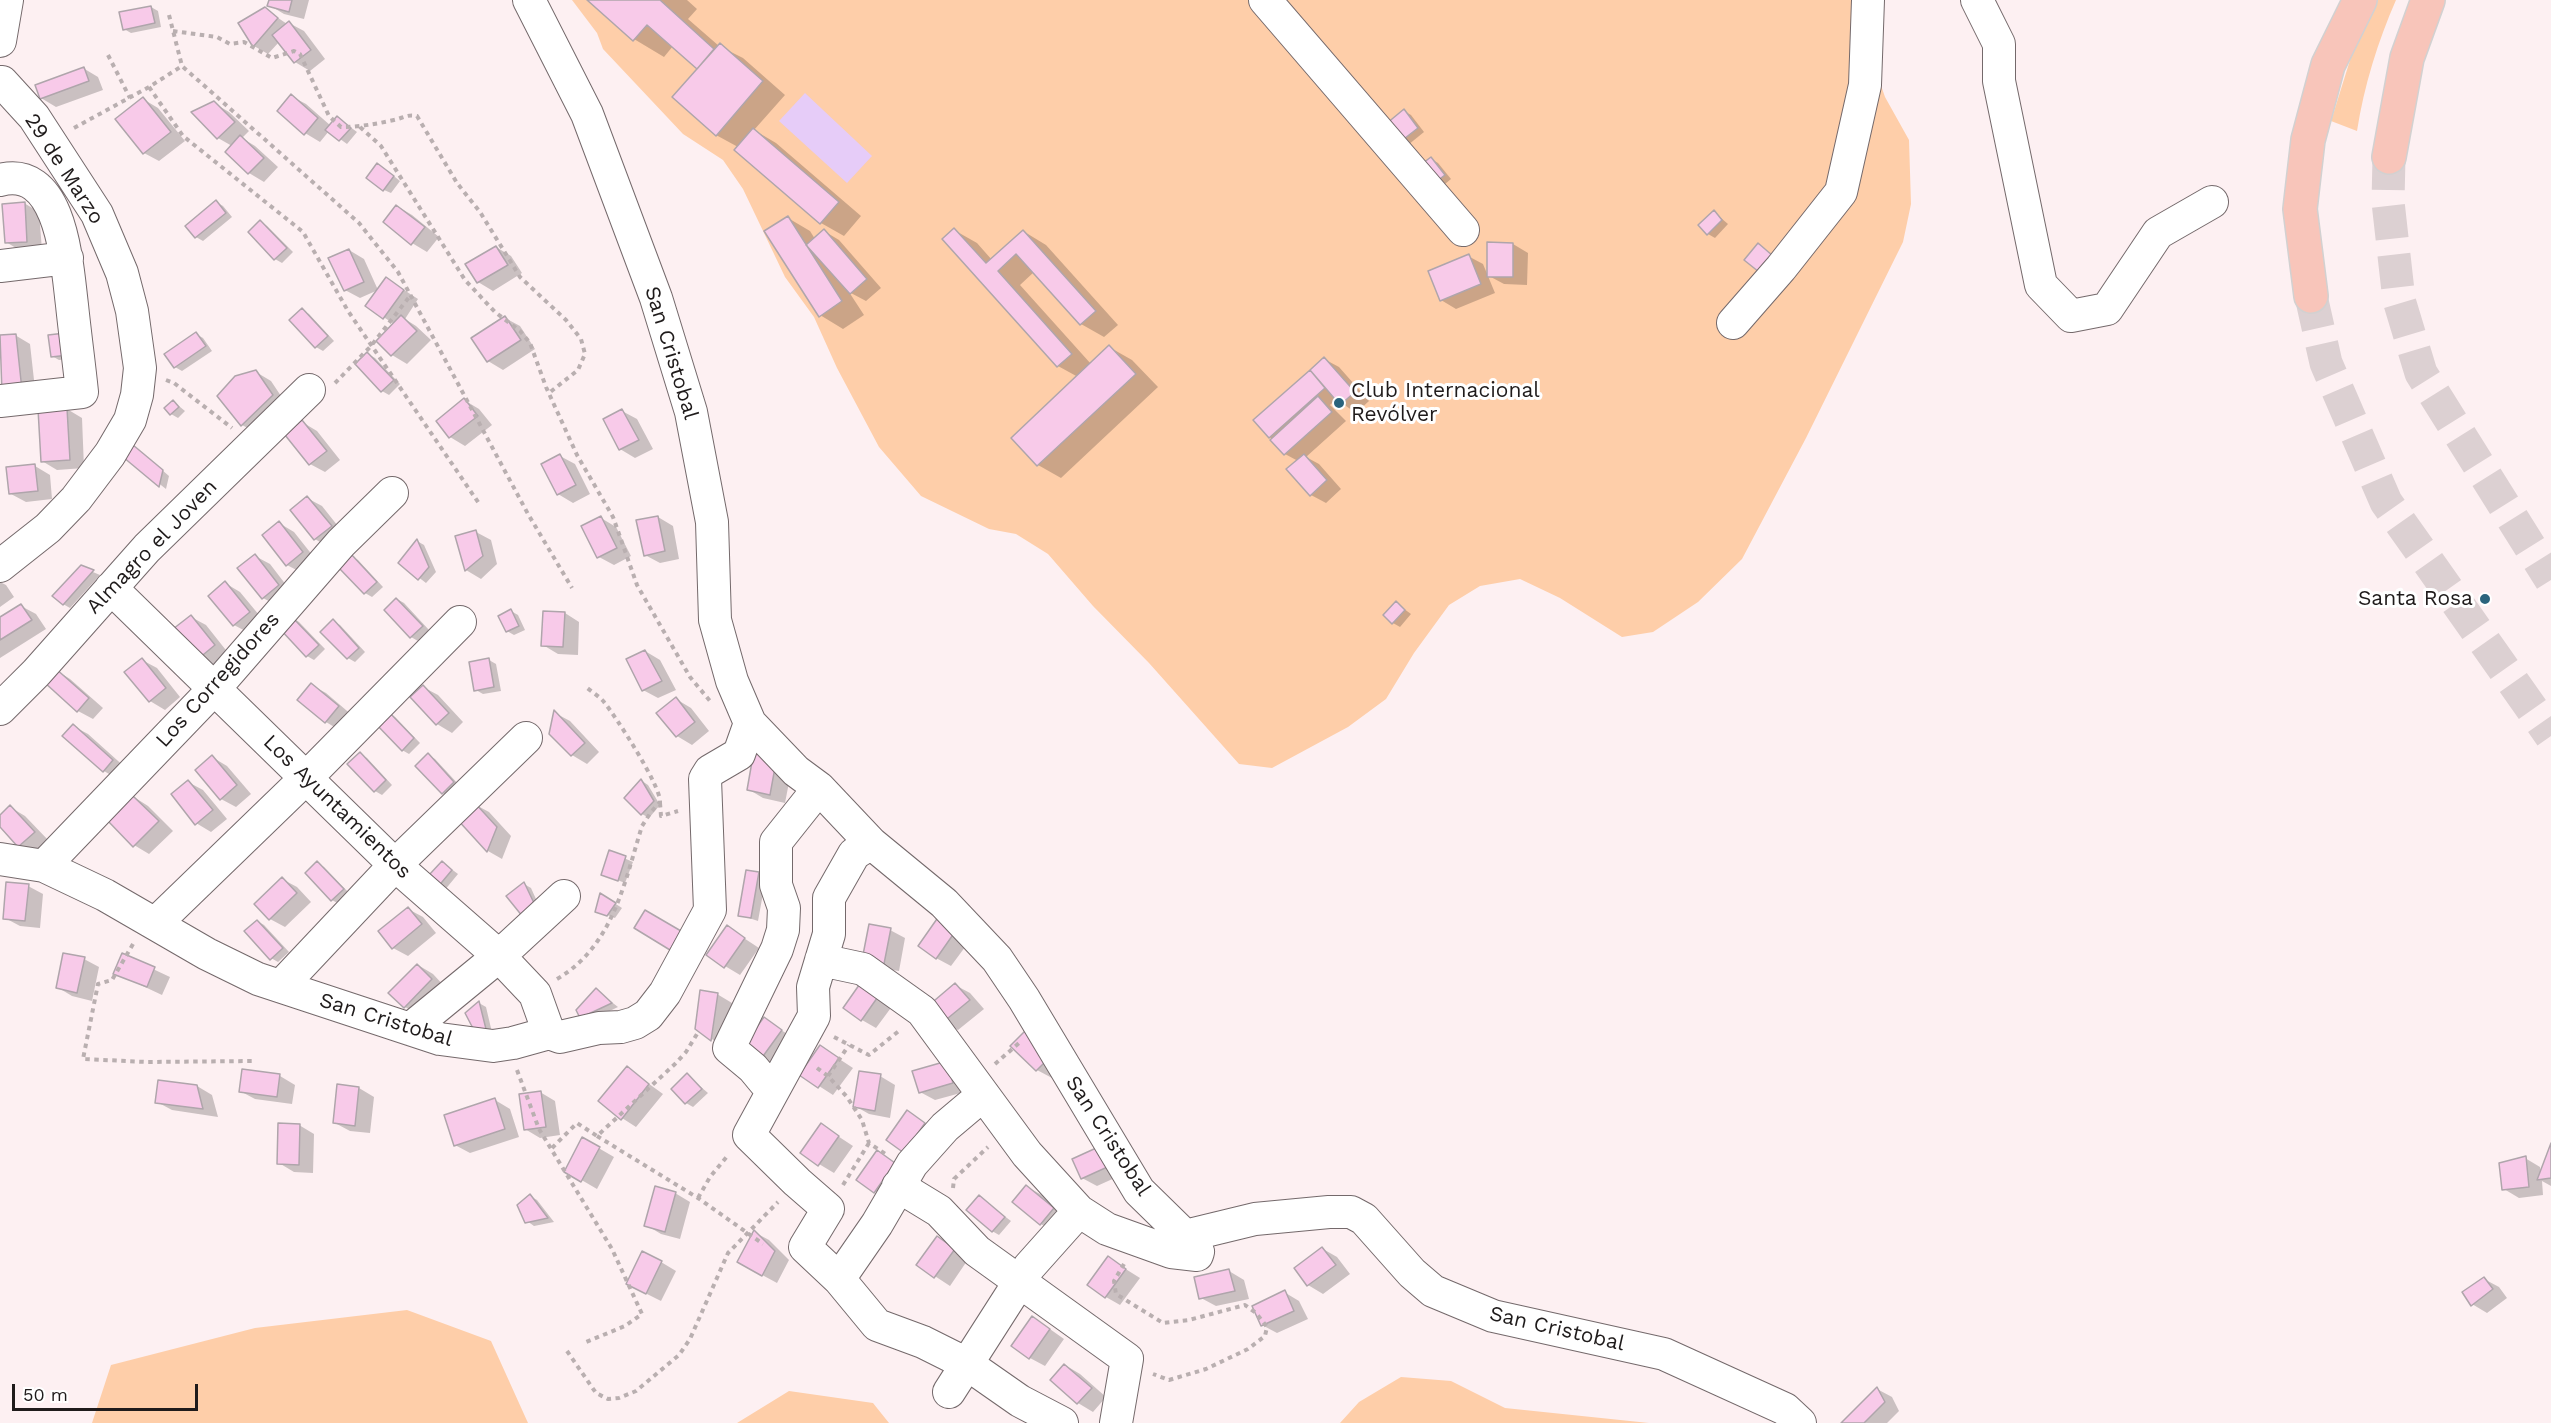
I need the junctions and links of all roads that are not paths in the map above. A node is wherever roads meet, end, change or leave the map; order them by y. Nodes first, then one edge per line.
1 (7, 0) edge
2 (529, 0) edge
3 (1265, 0) edge
4 (1868, 0) edge
5 (1977, 0) edge
6 (2360, 0) edge
7 (2428, 0) edge
8 (0, 41) edge
9 (1, 75) edge
10 (2389, 157) tunnel mouth
11 (0, 180) edge
12 (2212, 202) dead end
13 (1463, 230) dead end
14 (67, 258) junction
15 (0, 266) edge
16 (2311, 296) tunnel mouth
17 (1733, 322) dead end
18 (321, 387) road end
19 (0, 401) edge
20 (392, 493) dead end
21 (0, 566) edge
22 (111, 588) junction
23 (460, 622) dead end
24 (214, 689) junction
25 (0, 709) edge
26 (750, 723) junction
27 (526, 738) dead end
28 (307, 777) junction
29 (819, 788) junction
30 (871, 843) junction
31 (0, 859) edge
32 (394, 865) junction
33 (44, 866) junction
34 (776, 885) junction
35 (564, 896) dead end
36 (829, 898) junction
37 (151, 922) junction
38 (499, 956) junction
39 (821, 960) junction
40 (281, 986) junction
41 (410, 1029) junction
42 (549, 1033) junction
43 (978, 1088) junction
44 (772, 1091) junction
45 (903, 1178) junction
46 (1079, 1211) junction
47 (1185, 1236) junction
48 (839, 1279) junction
49 (1020, 1282) junction
50 (967, 1364) junction
51 (949, 1392) dead end
52 (1062, 1423) edge
53 (1116, 1423) edge
54 (1800, 1423) edge

1 - 8 street
2 - 26 street, San Cristobal
3 - 13 street
4 - 17 street
5 - 12 street
6 - 16 main road
7 - 10 main road
9 - 21 street, 29 de Marzo
11 - 14 street
14 - 15 street
14 - 19 street
18 - 22 street, Almagro el Joven
20 - 24 street, Los Corregidores
22 - 24 street, Los Ayuntamientos
22 - 25 street, Almagro el Joven
23 - 28 street
24 - 28 street, Los Ayuntamientos
24 - 33 street, Los Corregidores
26 - 29 street, San Cristobal
26 - 42 street, San Cristobal
27 - 32 street
28 - 32 street, Los Ayuntamientos
28 - 37 street
29 - 30 street, San Cristobal
29 - 34 street
30 - 36 street
30 - 47 street, San Cristobal
31 - 33 street, San Cristobal
32 - 38 street, Los Ayuntamientos
32 - 40 street
33 - 37 street, San Cristobal
34 - 36 street
34 - 44 street
35 - 38 street
36 - 39 street
37 - 40 street, San Cristobal
38 - 41 street
38 - 42 street, Los Ayuntamientos
39 - 43 street
39 - 44 street
40 - 41 street, San Cristobal
41 - 42 street, San Cristobal
43 - 45 street
43 - 46 street
44 - 48 street
45 - 48 street
45 - 49 street
46 - 47 street
46 - 49 street
47 - 54 street, San Cristobal
48 - 50 street
49 - 50 street
49 - 53 street
50 - 51 street
50 - 52 street

